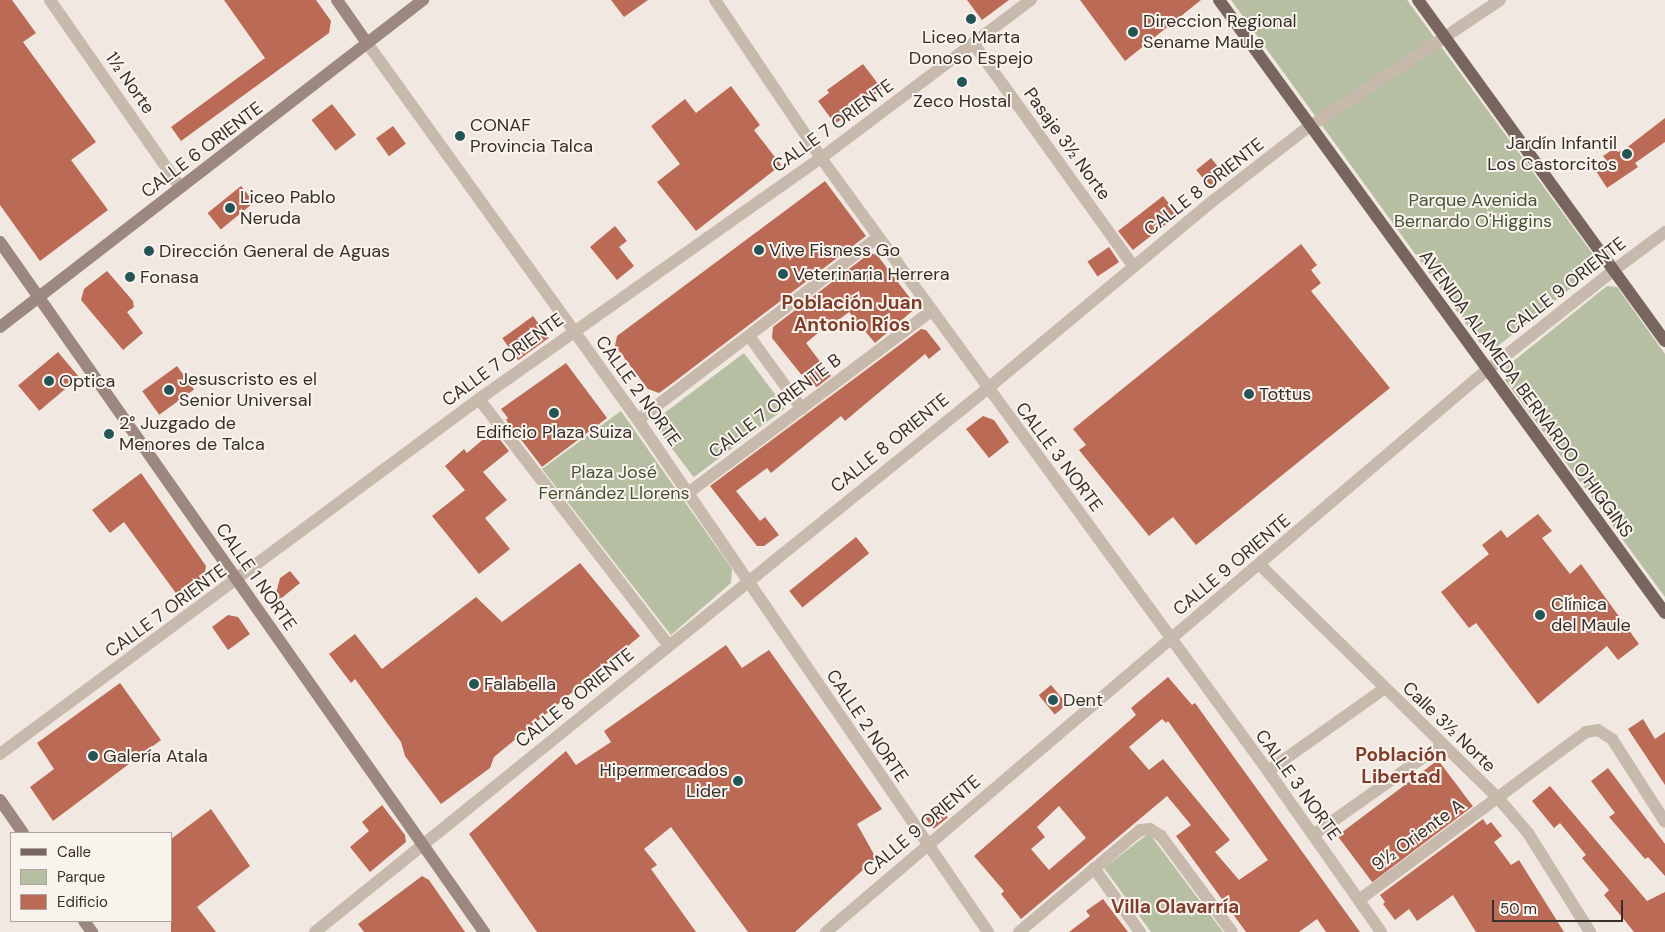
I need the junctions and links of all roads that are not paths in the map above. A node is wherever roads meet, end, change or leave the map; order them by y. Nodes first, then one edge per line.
1 (50, 0) edge
2 (336, 0) edge
3 (423, 0) edge
4 (715, 0) edge
5 (1032, 0) edge
6 (1219, 0) edge
7 (1418, 0) edge
8 (1500, 0) edge
9 (1445, 37) junction
10 (367, 43) junction
11 (973, 43) junction
12 (1311, 126) junction
13 (821, 158) junction
14 (180, 188) junction
15 (1665, 232) edge
16 (878, 237) junction
17 (0, 242) edge
18 (1133, 266) junction
19 (1614, 270) junction
20 (38, 297) junction
21 (931, 311) junction
22 (0, 327) edge
23 (573, 331) junction
24 (750, 336) junction
25 (1665, 340) edge
26 (1488, 369) junction
27 (987, 389) junction
28 (479, 399) junction
29 (802, 409) junction
30 (638, 420) junction
31 (688, 493) junction
32 (1260, 565) junction
33 (238, 580) junction
34 (749, 582) junction
35 (1665, 613) edge
36 (1170, 640) junction
37 (668, 644) junction
38 (1384, 689) junction
39 (1442, 744) junction
40 (0, 754) edge
41 (1268, 772) junction
42 (1498, 798) junction
43 (0, 800) edge
44 (1665, 822) edge
45 (22, 832) edge
46 (1313, 835) junction
47 (422, 845) junction
48 (926, 845) junction
49 (1094, 868) junction
50 (1359, 900) junction
51 (315, 932) edge
52 (484, 932) edge
53 (826, 932) edge
54 (988, 932) edge
55 (1020, 932) edge
56 (1140, 932) edge
57 (1232, 932) edge
58 (1381, 932) edge
59 (1590, 932) edge

1 - 14 street, 1½ Norte
2 - 10 main road, CALLE 2 NORTE
3 - 10 main road, CALLE 6 ORIENTE
4 - 13 street, CALLE 3 NORTE
5 - 11 street, CALLE 7 ORIENTE
6 - 12 main road, AVENIDA ALAMEDA BERNARDO O'HIGGINS
7 - 9 main road
8 - 9 street, CALLE 8 ORIENTE
9 - 12 street, CALLE 8 ORIENTE
9 - 19 main road
10 - 14 main road, CALLE 6 ORIENTE
10 - 23 street, CALLE 2 NORTE
11 - 13 street, CALLE 7 ORIENTE
11 - 18 street, Pasaje 3½ Norte
12 - 18 street, CALLE 8 ORIENTE
12 - 26 main road, AVENIDA ALAMEDA BERNARDO O'HIGGINS
13 - 16 street, CALLE 3 NORTE
13 - 23 street, CALLE 7 ORIENTE
14 - 20 main road, CALLE 6 ORIENTE
15 - 19 street, CALLE 9 ORIENTE
16 - 21 street, CALLE 3 NORTE
16 - 24 street
17 - 20 main road, CALLE 1 NORTE
18 - 27 street, CALLE 8 ORIENTE
19 - 25 main road
19 - 26 street, CALLE 9 ORIENTE
20 - 22 main road, CALLE 6 ORIENTE
20 - 33 main road, CALLE 1 NORTE
21 - 27 street, CALLE 3 NORTE
21 - 29 street, CALLE 7 ORIENTE B
23 - 28 street, CALLE 7 ORIENTE
23 - 30 street, CALLE 2 NORTE
24 - 29 street
24 - 30 street
26 - 32 street, CALLE 9 ORIENTE
26 - 35 main road, AVENIDA ALAMEDA BERNARDO O'HIGGINS
27 - 34 street, CALLE 8 ORIENTE
27 - 36 street, CALLE 3 NORTE
28 - 33 street, CALLE 7 ORIENTE
28 - 37 street
29 - 31 street, CALLE 7 ORIENTE B
30 - 31 street, CALLE 2 NORTE
31 - 34 street, CALLE 2 NORTE
32 - 36 street, CALLE 9 ORIENTE
32 - 38 street, Calle 3½ Norte
33 - 40 street, CALLE 7 ORIENTE
33 - 47 main road, CALLE 1 NORTE
34 - 37 street, CALLE 8 ORIENTE
34 - 48 street, CALLE 2 NORTE
36 - 41 street, CALLE 3 NORTE
36 - 48 street, CALLE 9 ORIENTE
37 - 47 street, CALLE 8 ORIENTE
38 - 39 street, Calle 3½ Norte
38 - 41 street
39 - 42 street, Calle 3½ Norte
39 - 46 street
41 - 46 street, CALLE 3 NORTE
42 - 44 street, 9½ Oriente A
42 - 50 street, 9½ Oriente A
42 - 59 street, Calle 3½ Norte
43 - 45 main road
46 - 50 street, CALLE 3 NORTE
47 - 51 street, CALLE 8 ORIENTE
47 - 52 main road, CALLE 1 NORTE
48 - 53 street, CALLE 9 ORIENTE
48 - 54 street, CALLE 2 NORTE
49 - 55 street
49 - 56 street
49 - 57 street
50 - 58 street, CALLE 3 NORTE

